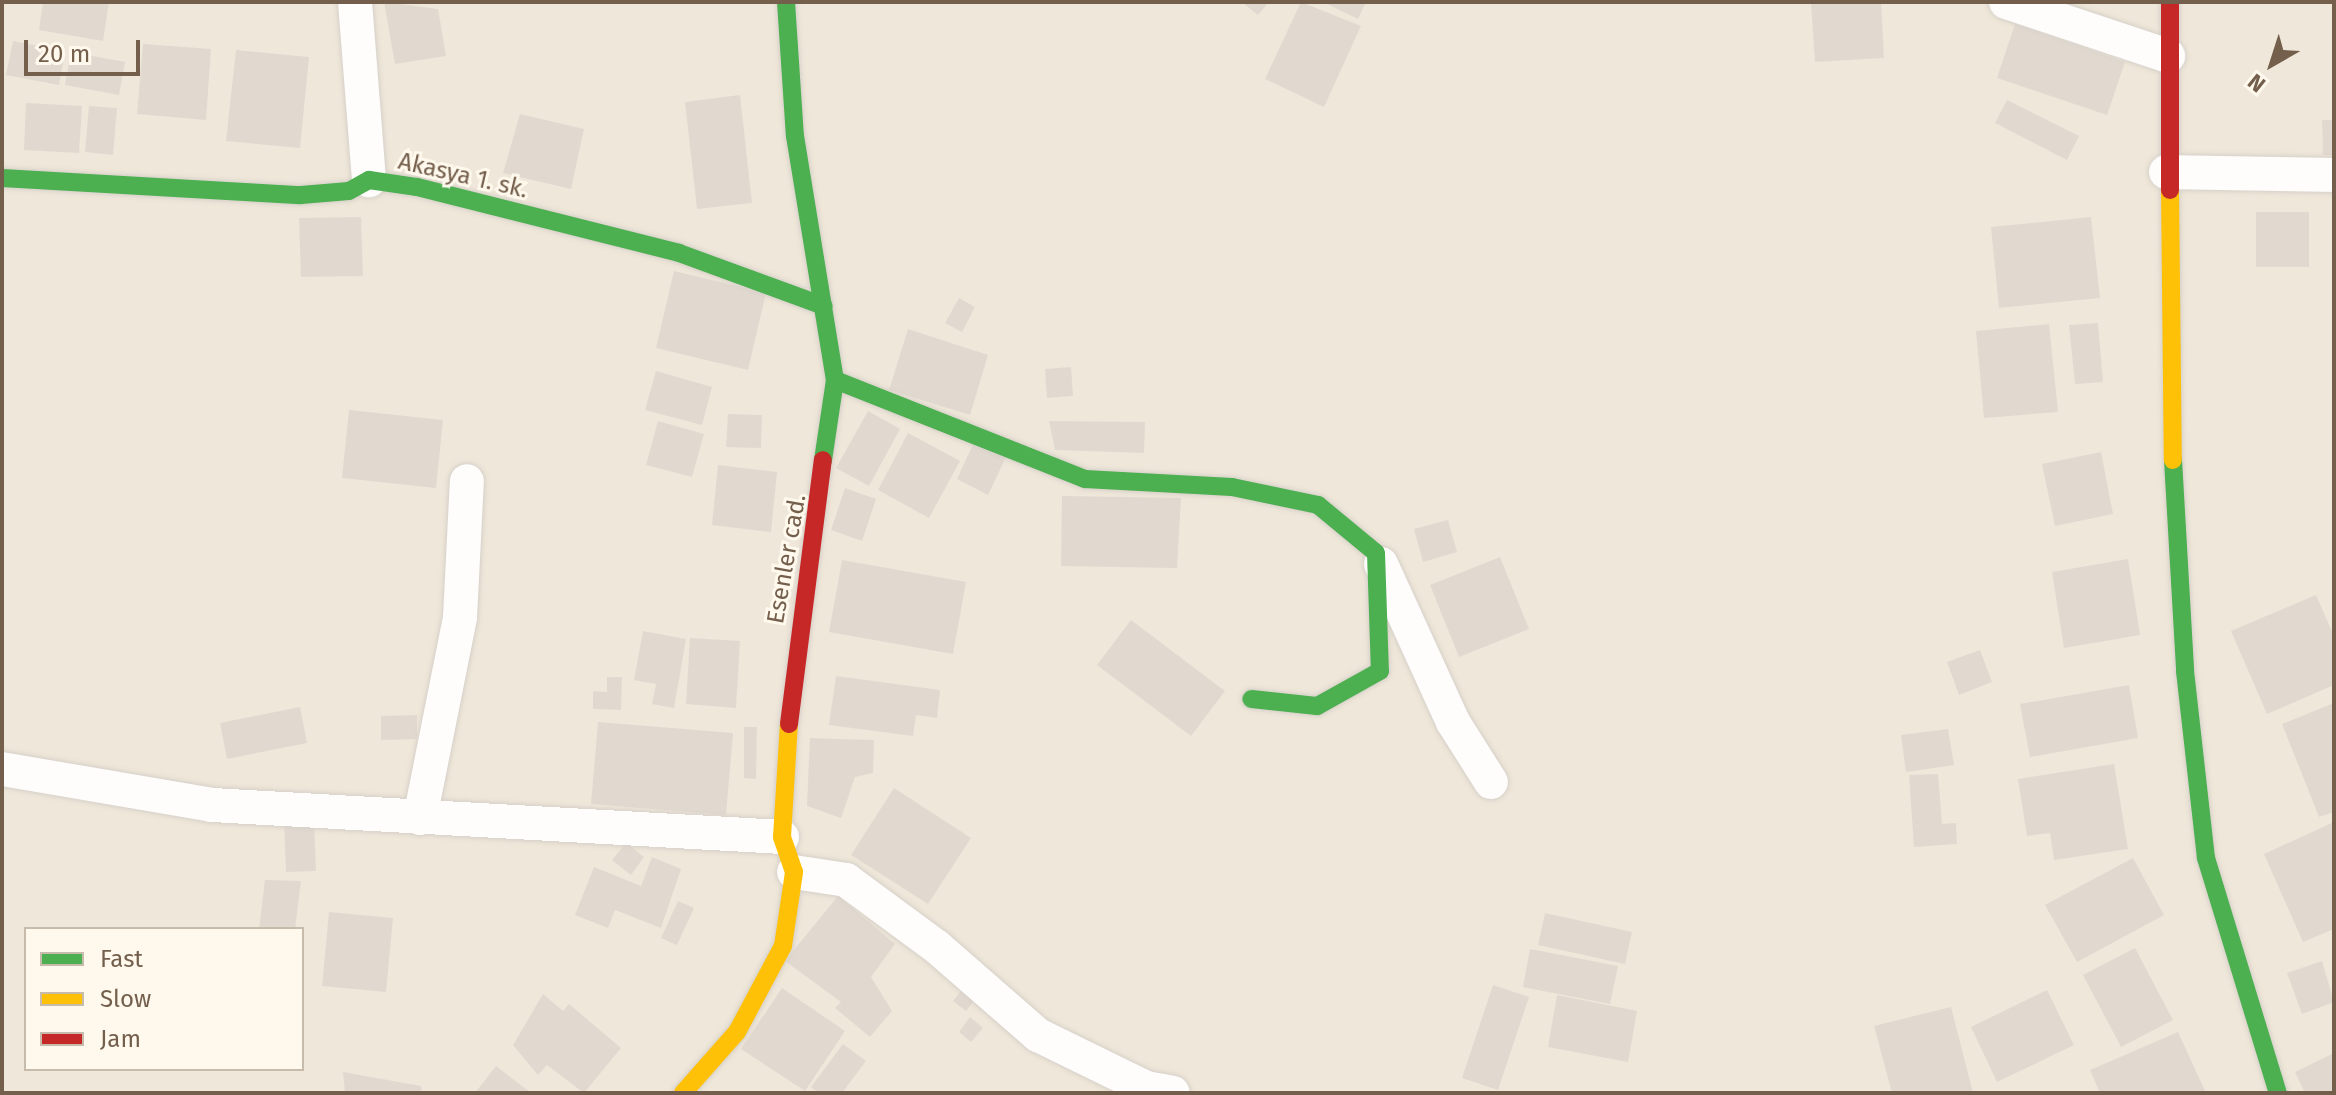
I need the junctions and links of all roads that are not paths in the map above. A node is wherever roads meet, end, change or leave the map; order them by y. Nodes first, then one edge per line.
1 (355, 2) edge
2 (786, 2) edge
3 (2006, 2) edge
4 (2170, 2) edge
5 (2168, 56) junction
6 (2166, 172) junction
7 (2334, 175) edge
8 (2, 178) edge
9 (369, 180) junction
10 (824, 306) junction
11 (835, 380) junction
12 (467, 481) dead end
13 (1376, 553) junction
14 (1251, 699) dead end
15 (2, 769) edge
16 (1491, 782) dead end
17 (420, 818) junction
18 (782, 837) junction
19 (794, 872) junction
20 (683, 1093) edge
21 (1173, 1093) edge
22 (2278, 1093) edge

1 - 9 street
2 - 10 street, Esenler cad.
3 - 5 street
4 - 5 street
5 - 6 street
6 - 7 street
6 - 22 street
8 - 9 street, Akasya 1. sk.
9 - 10 street, Akasya 1. sk.
10 - 11 street, Esenler cad.
11 - 13 street
11 - 18 street, Esenler cad.
12 - 17 street
13 - 14 street
13 - 16 street
15 - 17 street
17 - 18 street
18 - 19 street, Esenler cad.
19 - 20 street, Esenler cad.
19 - 21 street

